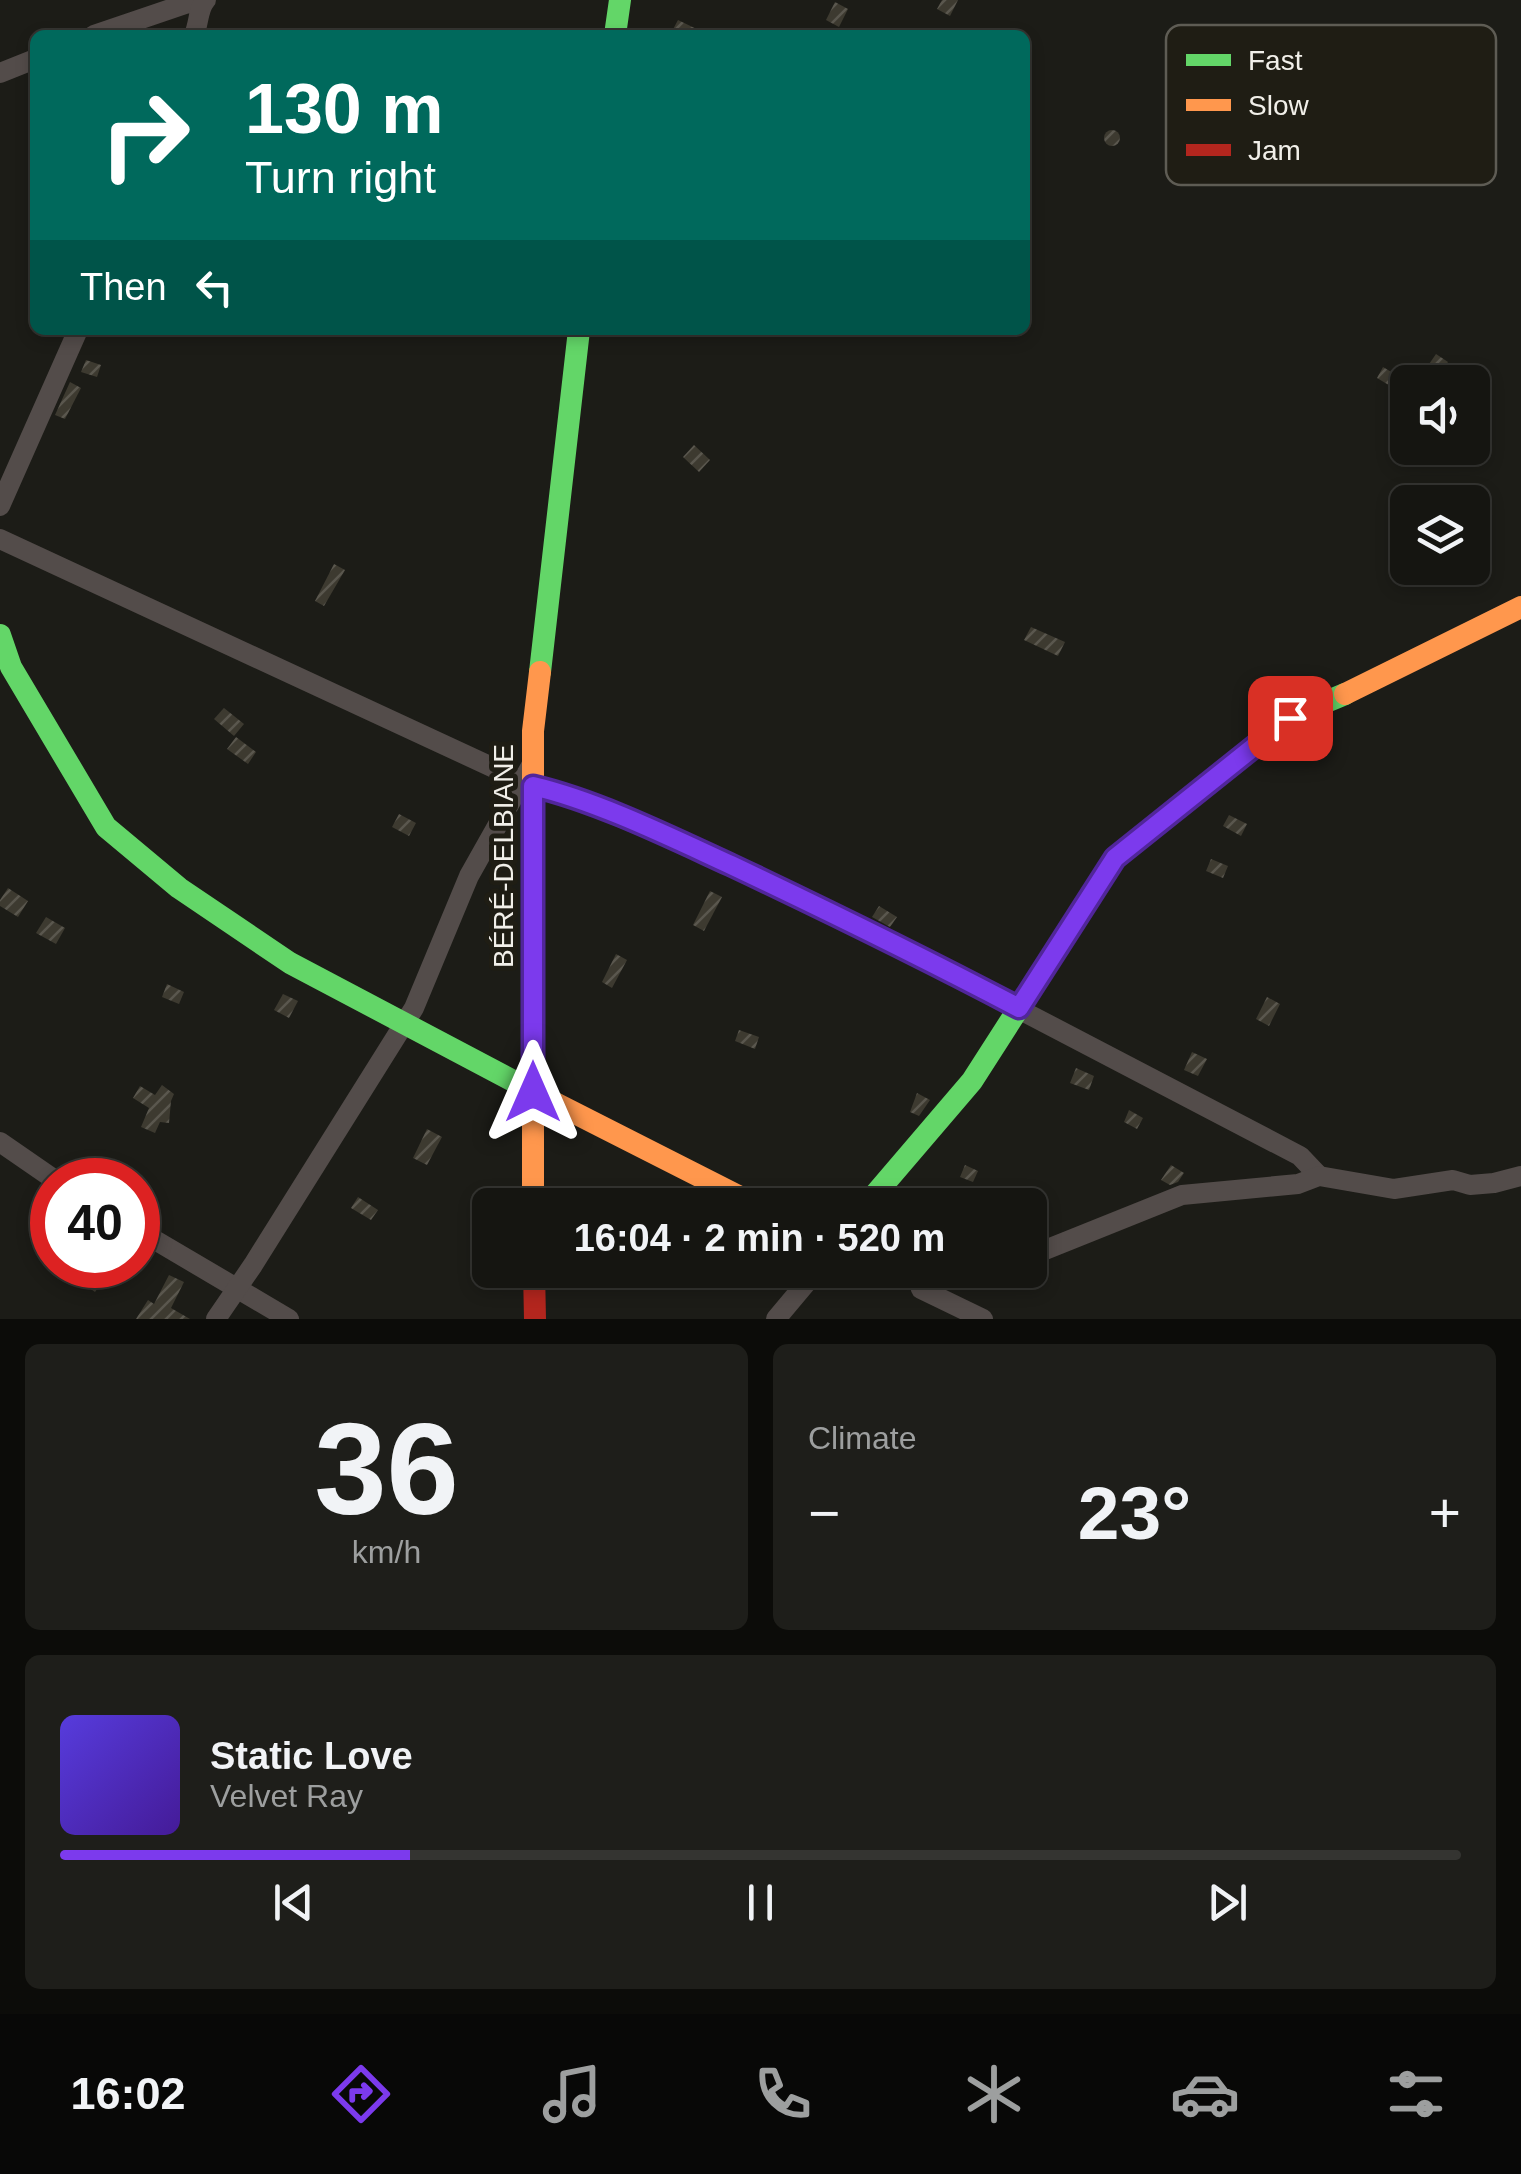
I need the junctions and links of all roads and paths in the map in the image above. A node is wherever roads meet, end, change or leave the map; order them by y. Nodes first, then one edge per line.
1 (620, 0) edge
2 (204, 2) edge
3 (109, 30) edge
4 (196, 30) edge
5 (617, 30) edge
6 (30, 62) edge
7 (0, 73) edge
8 (76, 335) edge
9 (578, 335) edge
10 (0, 506) edge
11 (0, 539) edge
12 (1521, 606) edge
13 (0, 635) edge
14 (529, 776) junction
15 (1019, 1008) junction
16 (404, 1024) junction
17 (533, 1092) junction
18 (0, 1142) edge
19 (30, 1163) edge
20 (1319, 1176) junction
21 (1521, 1176) edge
22 (533, 1188) edge
23 (722, 1188) edge
24 (881, 1188) edge
25 (160, 1243) edge
26 (1047, 1249) edge
27 (237, 1288) junction
28 (534, 1288) edge
29 (802, 1288) edge
30 (921, 1288) edge
31 (216, 1319) edge
32 (290, 1319) edge
33 (535, 1319) edge
34 (776, 1319) edge
35 (983, 1319) edge

1 - 5 street
2 - 3 street
2 - 4 street
6 - 7 street
8 - 10 street
9 - 14 street, BÉRÉ-DELBIANE
11 - 14 street
12 - 15 street
13 - 16 street
14 - 15 street
14 - 16 street
14 - 17 street, BÉRÉ-DELBIANE
15 - 20 street
15 - 24 street
16 - 17 street
16 - 27 street
17 - 22 street, BÉRÉ-DELBIANE
17 - 23 street
18 - 19 street
20 - 21 street
20 - 26 street
25 - 27 street
27 - 31 street
27 - 32 street
28 - 33 street
29 - 34 street
30 - 35 street

